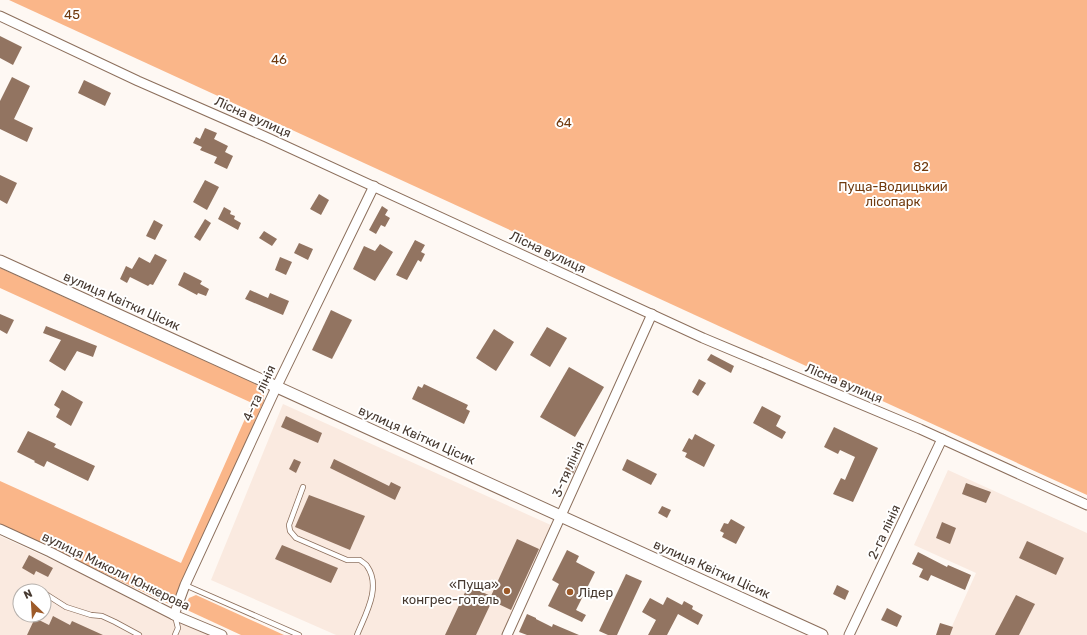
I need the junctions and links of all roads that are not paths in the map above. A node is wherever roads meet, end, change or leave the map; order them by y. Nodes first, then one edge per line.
1 (0, 16) edge
2 (374, 186) junction
3 (0, 261) edge
4 (652, 314) junction
5 (276, 387) junction
6 (942, 439) junction
7 (303, 487) dead end
8 (1087, 505) edge
9 (561, 516) junction
10 (0, 529) edge
11 (185, 584) junction
12 (52, 598) edge
13 (174, 614) junction
14 (139, 635) edge
15 (175, 635) edge
16 (222, 635) edge
17 (299, 635) edge
18 (356, 635) edge
19 (507, 635) edge
20 (822, 635) edge
21 (849, 635) edge

1 - 2 street, Лісна вулиця
2 - 4 street, Лісна вулиця
2 - 5 street, 4-та лінія
3 - 5 street, вулиця Квітки Цісик
4 - 6 street, Лісна вулиця
4 - 9 street, 3-тя лінія
5 - 9 street, вулиця Квітки Цісик
5 - 11 street, 4-та лінія
6 - 8 street, Лісна вулиця
6 - 21 street, 2-га лінія
7 - 18 lane
9 - 19 street, 3-тя лінія
9 - 20 street, вулиця Квітки Цісик
10 - 13 street, вулиця Миколи Юнкерова
11 - 13 street, 4-та лінія
11 - 17 lane
12 - 14 lane
13 - 15 lane
13 - 16 street, вулиця Миколи Юнкерова

